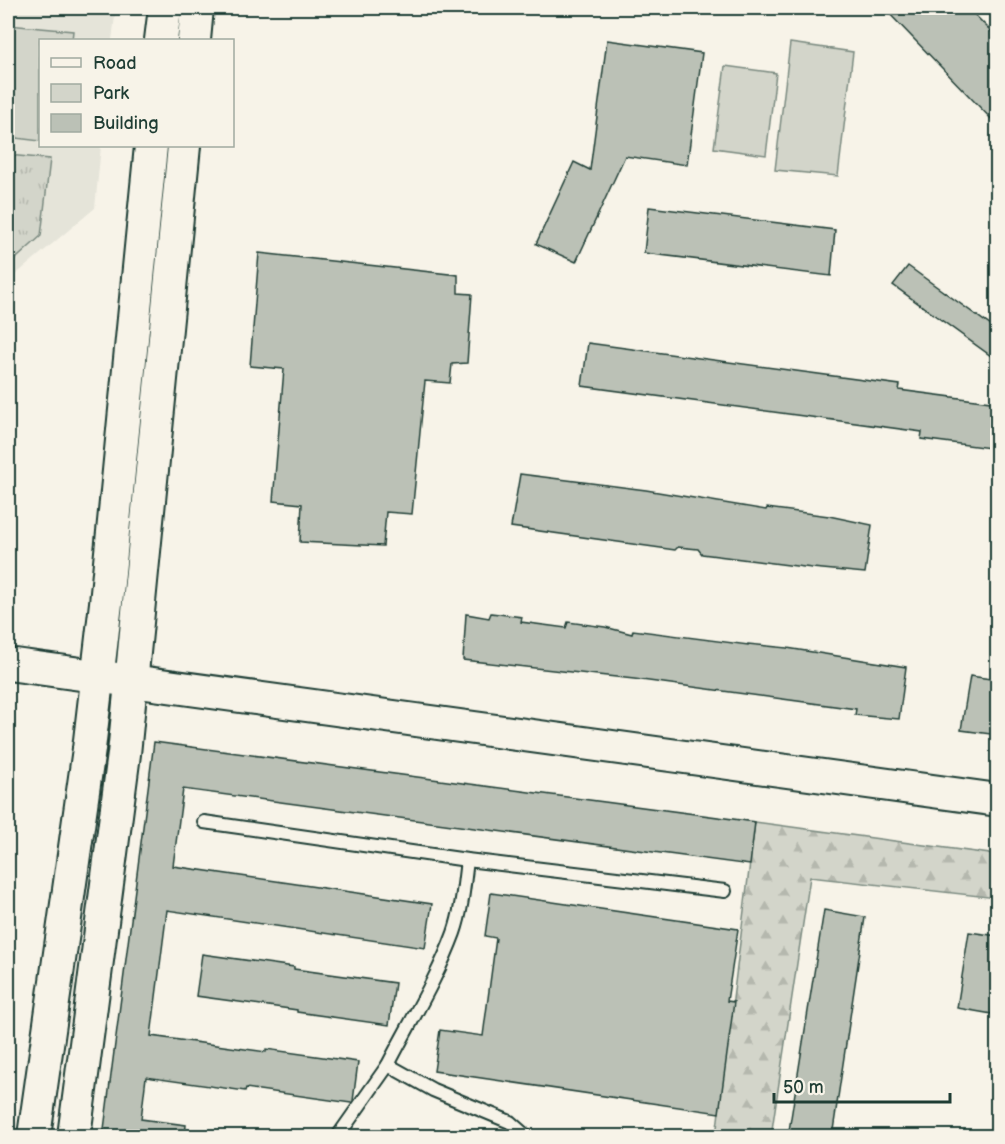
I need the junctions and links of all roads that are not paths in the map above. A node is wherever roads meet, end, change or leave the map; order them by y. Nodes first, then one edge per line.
1 (165, 8) edge
2 (197, 8) edge
3 (161, 39) edge
4 (194, 39) edge
5 (151, 147) edge
6 (184, 147) edge
7 (8, 664) edge
8 (97, 676) junction
9 (131, 681) junction
10 (998, 800) edge
11 (204, 822) dead end
12 (467, 860) junction
13 (725, 891) dead end
14 (388, 1065) junction
15 (34, 1137) edge
16 (74, 1137) edge
17 (338, 1137) edge
18 (526, 1137) edge

1 - 3 street
2 - 4 street
5 - 8 street
6 - 9 street
7 - 8 street
8 - 9 street
8 - 15 street
9 - 10 street
9 - 16 street
11 - 12 lane
12 - 13 lane
12 - 14 lane
14 - 17 lane
14 - 18 lane

